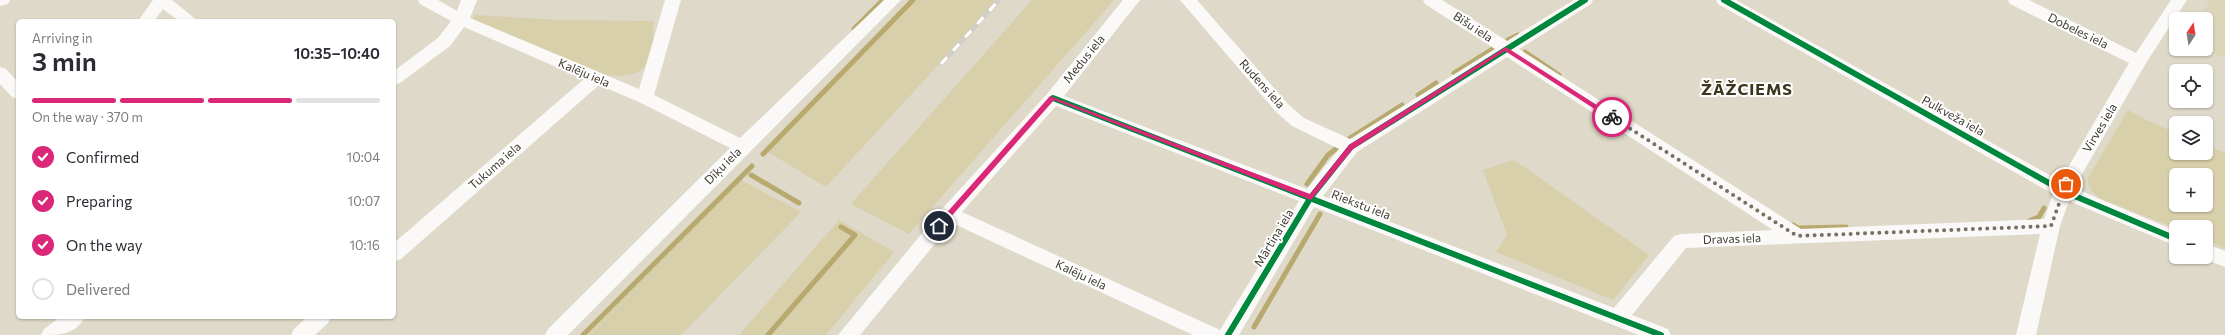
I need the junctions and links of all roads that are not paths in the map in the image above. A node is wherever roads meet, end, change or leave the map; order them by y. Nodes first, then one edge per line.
1 (161, 0) edge
2 (426, 0) edge
3 (470, 0) edge
4 (673, 0) edge
5 (893, 0) edge
6 (1132, 0) edge
7 (1188, 0) edge
8 (1431, 0) edge
9 (1585, 0) edge
10 (1724, 0) edge
11 (2016, 0) edge
12 (2179, 0) edge
13 (147, 19) edge
14 (187, 19) edge
15 (461, 20) junction
16 (1506, 49) junction
17 (2140, 61) junction
18 (0, 73) edge
19 (396, 78) edge
20 (596, 78) junction
21 (16, 91) edge
22 (646, 98) junction
23 (1053, 98) junction
24 (742, 146) junction
25 (1351, 147) junction
26 (2063, 191) junction
27 (1311, 197) junction
28 (949, 214) junction
29 (2051, 226) junction
30 (1797, 236) junction
31 (2169, 237) edge
32 (396, 252) edge
33 (2213, 255) edge
34 (2225, 259) edge
35 (1618, 318) junction
36 (72, 319) edge
37 (319, 319) edge
38 (51, 335) edge
39 (301, 335) edge
40 (555, 335) edge
41 (848, 335) edge
42 (1213, 335) edge
43 (1228, 335) edge
44 (1661, 335) edge
45 (2026, 335) edge

1 - 13 street
1 - 14 street
2 - 15 street, Kalēju iela
3 - 15 street
4 - 22 street
5 - 24 street, Dīķu iela
6 - 23 street, Medus iela
7 - 25 street, Rudens iela
8 - 16 street, Bišu iela
9 - 16 street, Mārtiņa iela
10 - 26 street, Pulkveža iela
11 - 17 street, Dobeles iela
12 - 17 street, Virves iela
15 - 19 street
15 - 20 street, Kalēju iela
16 - 25 street, Mārtiņa iela
16 - 30 street, Bišu iela
17 - 26 street, Virves iela
18 - 21 street
20 - 22 street, Kalēju iela
20 - 32 street, Tukuma iela
22 - 24 street, Kalēju iela
23 - 27 street, Riekstu iela
23 - 28 street, Medus iela
24 - 40 street, Dīķu iela
25 - 27 street, Mārtiņa iela
26 - 29 street, Virves iela
26 - 31 street, Pulkveža iela
27 - 35 street, Riekstu iela
27 - 43 street, Mārtiņa iela
28 - 41 street, Medus iela
28 - 42 street, Kalēju iela
29 - 30 street, Dravas iela
29 - 45 street, Virves iela
30 - 35 street, Dravas iela
33 - 34 street
35 - 44 street, Riekstu iela
36 - 38 street
37 - 39 street

